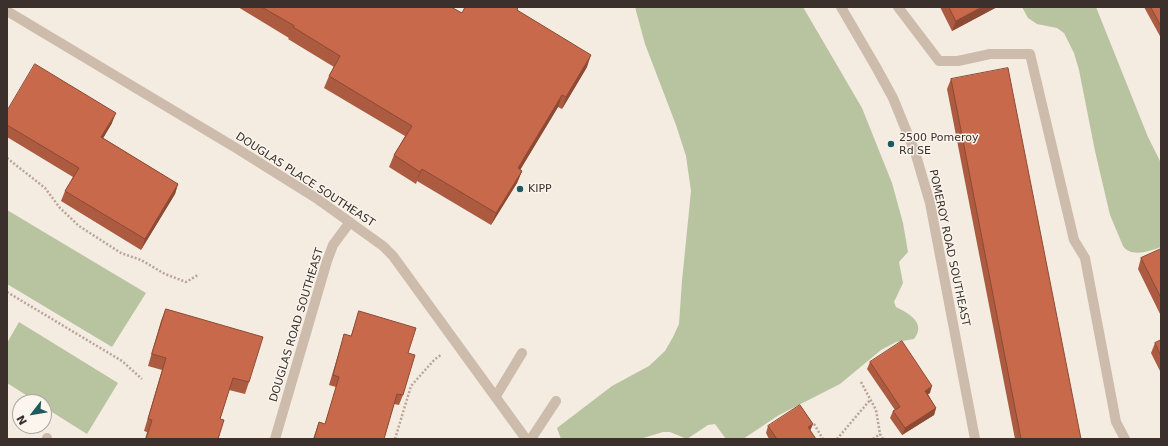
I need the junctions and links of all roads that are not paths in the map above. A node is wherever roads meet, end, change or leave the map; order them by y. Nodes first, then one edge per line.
1 (898, 7) edge
2 (843, 8) edge
3 (7, 11) edge
4 (350, 222) junction
5 (522, 353) dead end
6 (496, 396) junction
7 (556, 401) dead end
8 (275, 439) edge
9 (526, 439) edge
10 (530, 439) edge
11 (975, 439) edge
12 (1125, 439) edge

1 - 12 street
2 - 11 street, POMEROY ROAD SOUTHEAST
3 - 4 street, DOUGLAS PLACE SOUTHEAST
4 - 6 street, DOUGLAS PLACE SOUTHEAST
4 - 8 street, DOUGLAS ROAD SOUTHEAST
5 - 6 street
6 - 9 street, DOUGLAS PLACE SOUTHEAST
7 - 10 street

